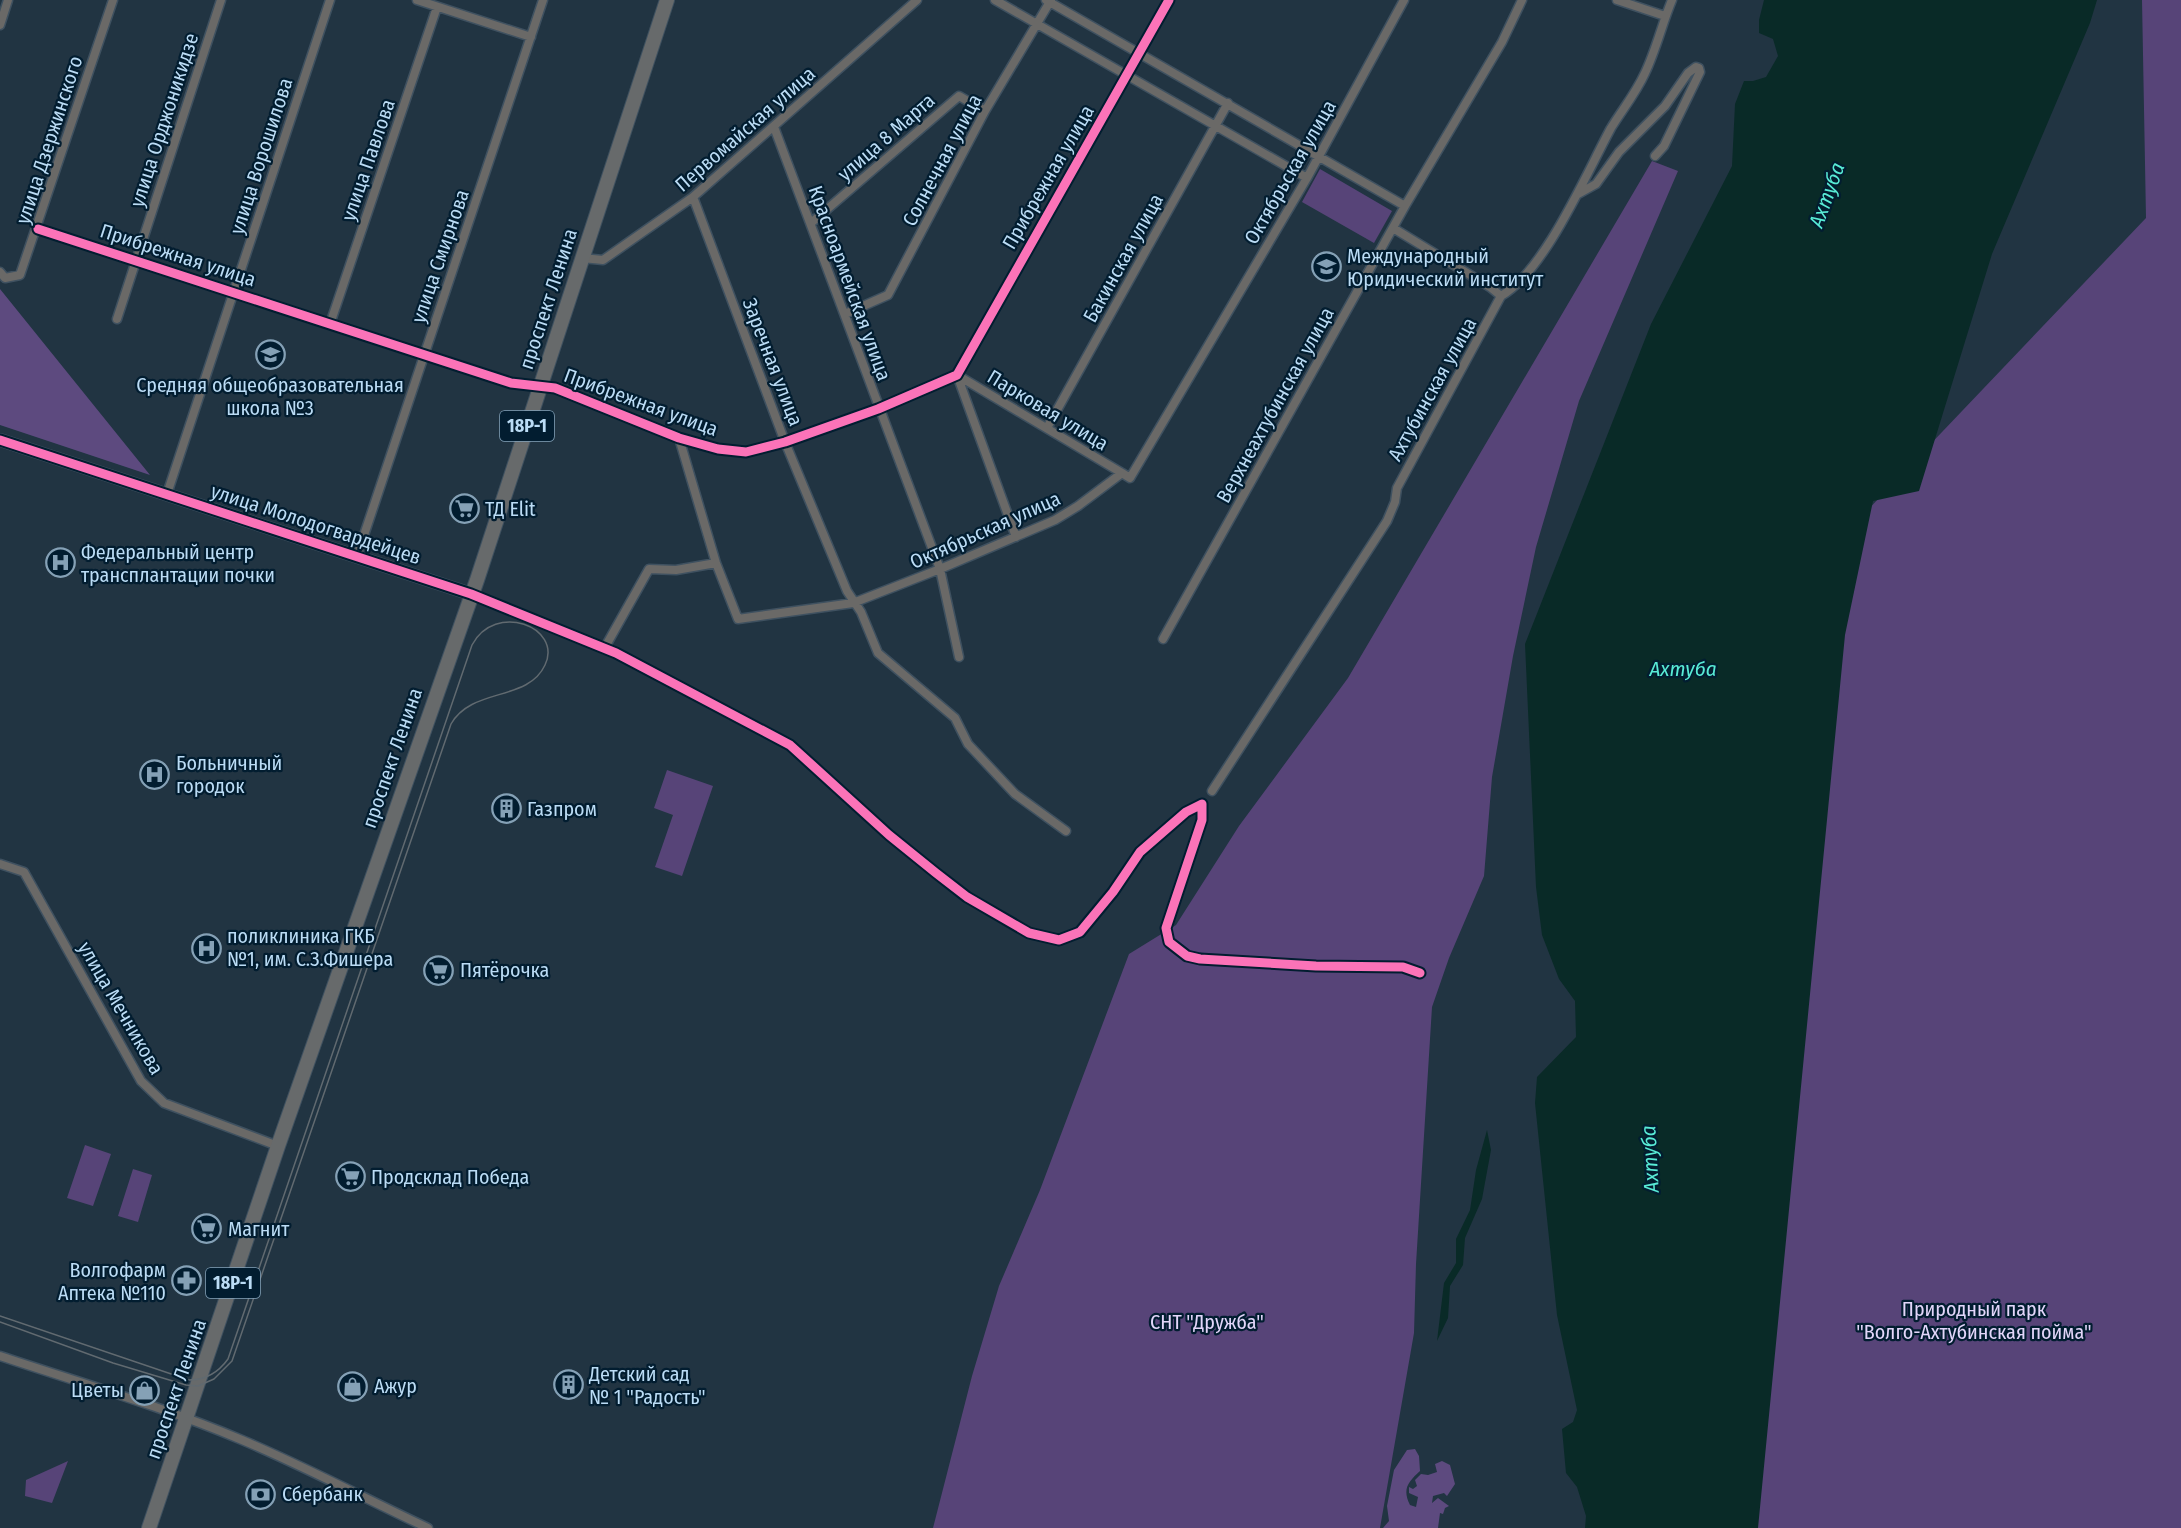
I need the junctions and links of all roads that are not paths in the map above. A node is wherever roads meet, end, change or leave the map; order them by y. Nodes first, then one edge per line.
1 (8, 0) edge
2 (113, 0) edge
3 (221, 0) edge
4 (330, 0) edge
5 (417, 0) edge
6 (543, 0) edge
7 (667, 0) edge
8 (917, 0) edge
9 (995, 0) edge
10 (1169, 0) edge
11 (1404, 0) edge
12 (1522, 0) edge
13 (1617, 0) edge
14 (1672, 0) edge
15 (1049, 1) edge
16 (437, 7) junction
17 (1665, 16) junction
18 (1037, 24) junction
19 (0, 26) edge
20 (531, 37) junction
21 (1140, 53) junction
22 (1127, 75) junction
23 (1228, 103) junction
24 (986, 111) junction
25 (1216, 124) junction
26 (774, 127) junction
27 (1318, 156) junction
28 (1655, 156) dead end
29 (1307, 178) junction
30 (1578, 195) junction
31 (693, 197) junction
32 (1405, 206) junction
33 (811, 223) junction
34 (1393, 228) junction
35 (38, 229) junction
36 (582, 258) junction
37 (135, 260) junction
38 (3, 275) edge
39 (234, 293) junction
40 (1501, 296) junction
41 (845, 314) junction
42 (117, 319) dead end
43 (330, 324) junction
44 (424, 356) junction
45 (957, 375) junction
46 (540, 387) junction
47 (879, 409) junction
48 (1047, 428) junction
49 (679, 438) junction
50 (0, 440) edge
51 (785, 442) junction
52 (1122, 473) junction
53 (167, 494) junction
54 (1016, 537) junction
55 (357, 556) junction
56 (716, 563) junction
57 (940, 570) junction
58 (471, 594) junction
59 (853, 603) junction
60 (1163, 639) dead end
61 (604, 648) junction
62 (959, 657) dead end
63 (1212, 791) dead end
64 (1066, 831) dead end
65 (0, 864) edge
66 (1420, 973) dead end
67 (278, 1146) junction
68 (0, 1356) edge
69 (187, 1419) junction
70 (149, 1528) edge
71 (428, 1528) edge

1 - 19 street
2 - 35 street, улица Дзержинского
3 - 37 street, улица Орджоникидзе
4 - 39 street, улица Ворошилова
5 - 16 street
6 - 20 street, улица Смирнова
7 - 36 main road, проспект Ленина / 18Р-1
8 - 26 street, Первомайская улица
9 - 18 street
10 - 21 street, Прибрежная улица
11 - 27 street, Октябрьская улица
12 - 32 street, Верхнеахтубинская улица
13 - 17 street
14 - 17 street, Ахтубинская улица
15 - 18 street, Солнечная улица
15 - 21 street
16 - 20 street
16 - 43 street, улица Павлова
17 - 30 street, Ахтубинская улица
18 - 22 street
18 - 24 street, Солнечная улица
20 - 44 street, улица Смирнова
21 - 22 street, Прибрежная улица
21 - 23 street
22 - 25 street
22 - 45 street, Прибрежная улица
23 - 25 street, Бакинская улица
23 - 27 street
24 - 33 street, улица 8 Марта
24 - 41 street, Солнечная улица
25 - 29 street
25 - 48 street, Бакинская улица
26 - 31 street, Первомайская улица
26 - 33 street, Красноармейская улица
27 - 29 street, Октябрьская улица
27 - 32 street
28 - 30 street
29 - 52 street, Октябрьская улица
30 - 40 street, Ахтубинская улица
31 - 36 street, Первомайская улица
31 - 51 street, Заречная улица
32 - 34 street, Верхнеахтубинская улица
33 - 41 street, Красноармейская улица
34 - 40 street
34 - 60 street, Верхнеахтубинская улица
35 - 37 street, Прибрежная улица
35 - 38 street, улица Дзержинского
36 - 46 main road, проспект Ленина / 18Р-1
37 - 39 street, Прибрежная улица
37 - 42 street, улица Орджоникидзе
39 - 43 street, Прибрежная улица
39 - 53 street, улица Ворошилова
40 - 63 street, Ахтубинская улица
41 - 47 street, Красноармейская улица
43 - 44 street, Прибрежная улица
44 - 46 street, Прибрежная улица
44 - 55 street, улица Смирнова
45 - 47 street, Прибрежная улица
45 - 48 street, Парковая улица
45 - 54 street
46 - 49 street, Прибрежная улица
46 - 58 main road, проспект Ленина / 18Р-1
47 - 51 street, Прибрежная улица
47 - 57 street, Красноармейская улица
48 - 52 street, Парковая улица
49 - 51 street, Прибрежная улица
49 - 56 street, Октябрьская улица
50 - 53 street, улица Молодогвардейцев
51 - 59 street, Заречная улица
52 - 54 street, Октябрьская улица
53 - 55 street, улица Молодогвардейцев
54 - 57 street, Октябрьская улица
55 - 58 street, улица Молодогвардейцев
56 - 59 street, Октябрьская улица
56 - 61 street
57 - 59 street, Октябрьская улица
57 - 62 street, Красноармейская улица
58 - 61 street, улица Молодогвардейцев
58 - 67 main road, проспект Ленина / 18Р-1
59 - 64 street, Заречная улица
61 - 66 street, улица Молодогвардейцев
65 - 67 street, улица Мечникова
67 - 69 main road, проспект Ленина / 18Р-1
68 - 69 street
69 - 70 main road, проспект Ленина / 18Р-1
69 - 71 street

